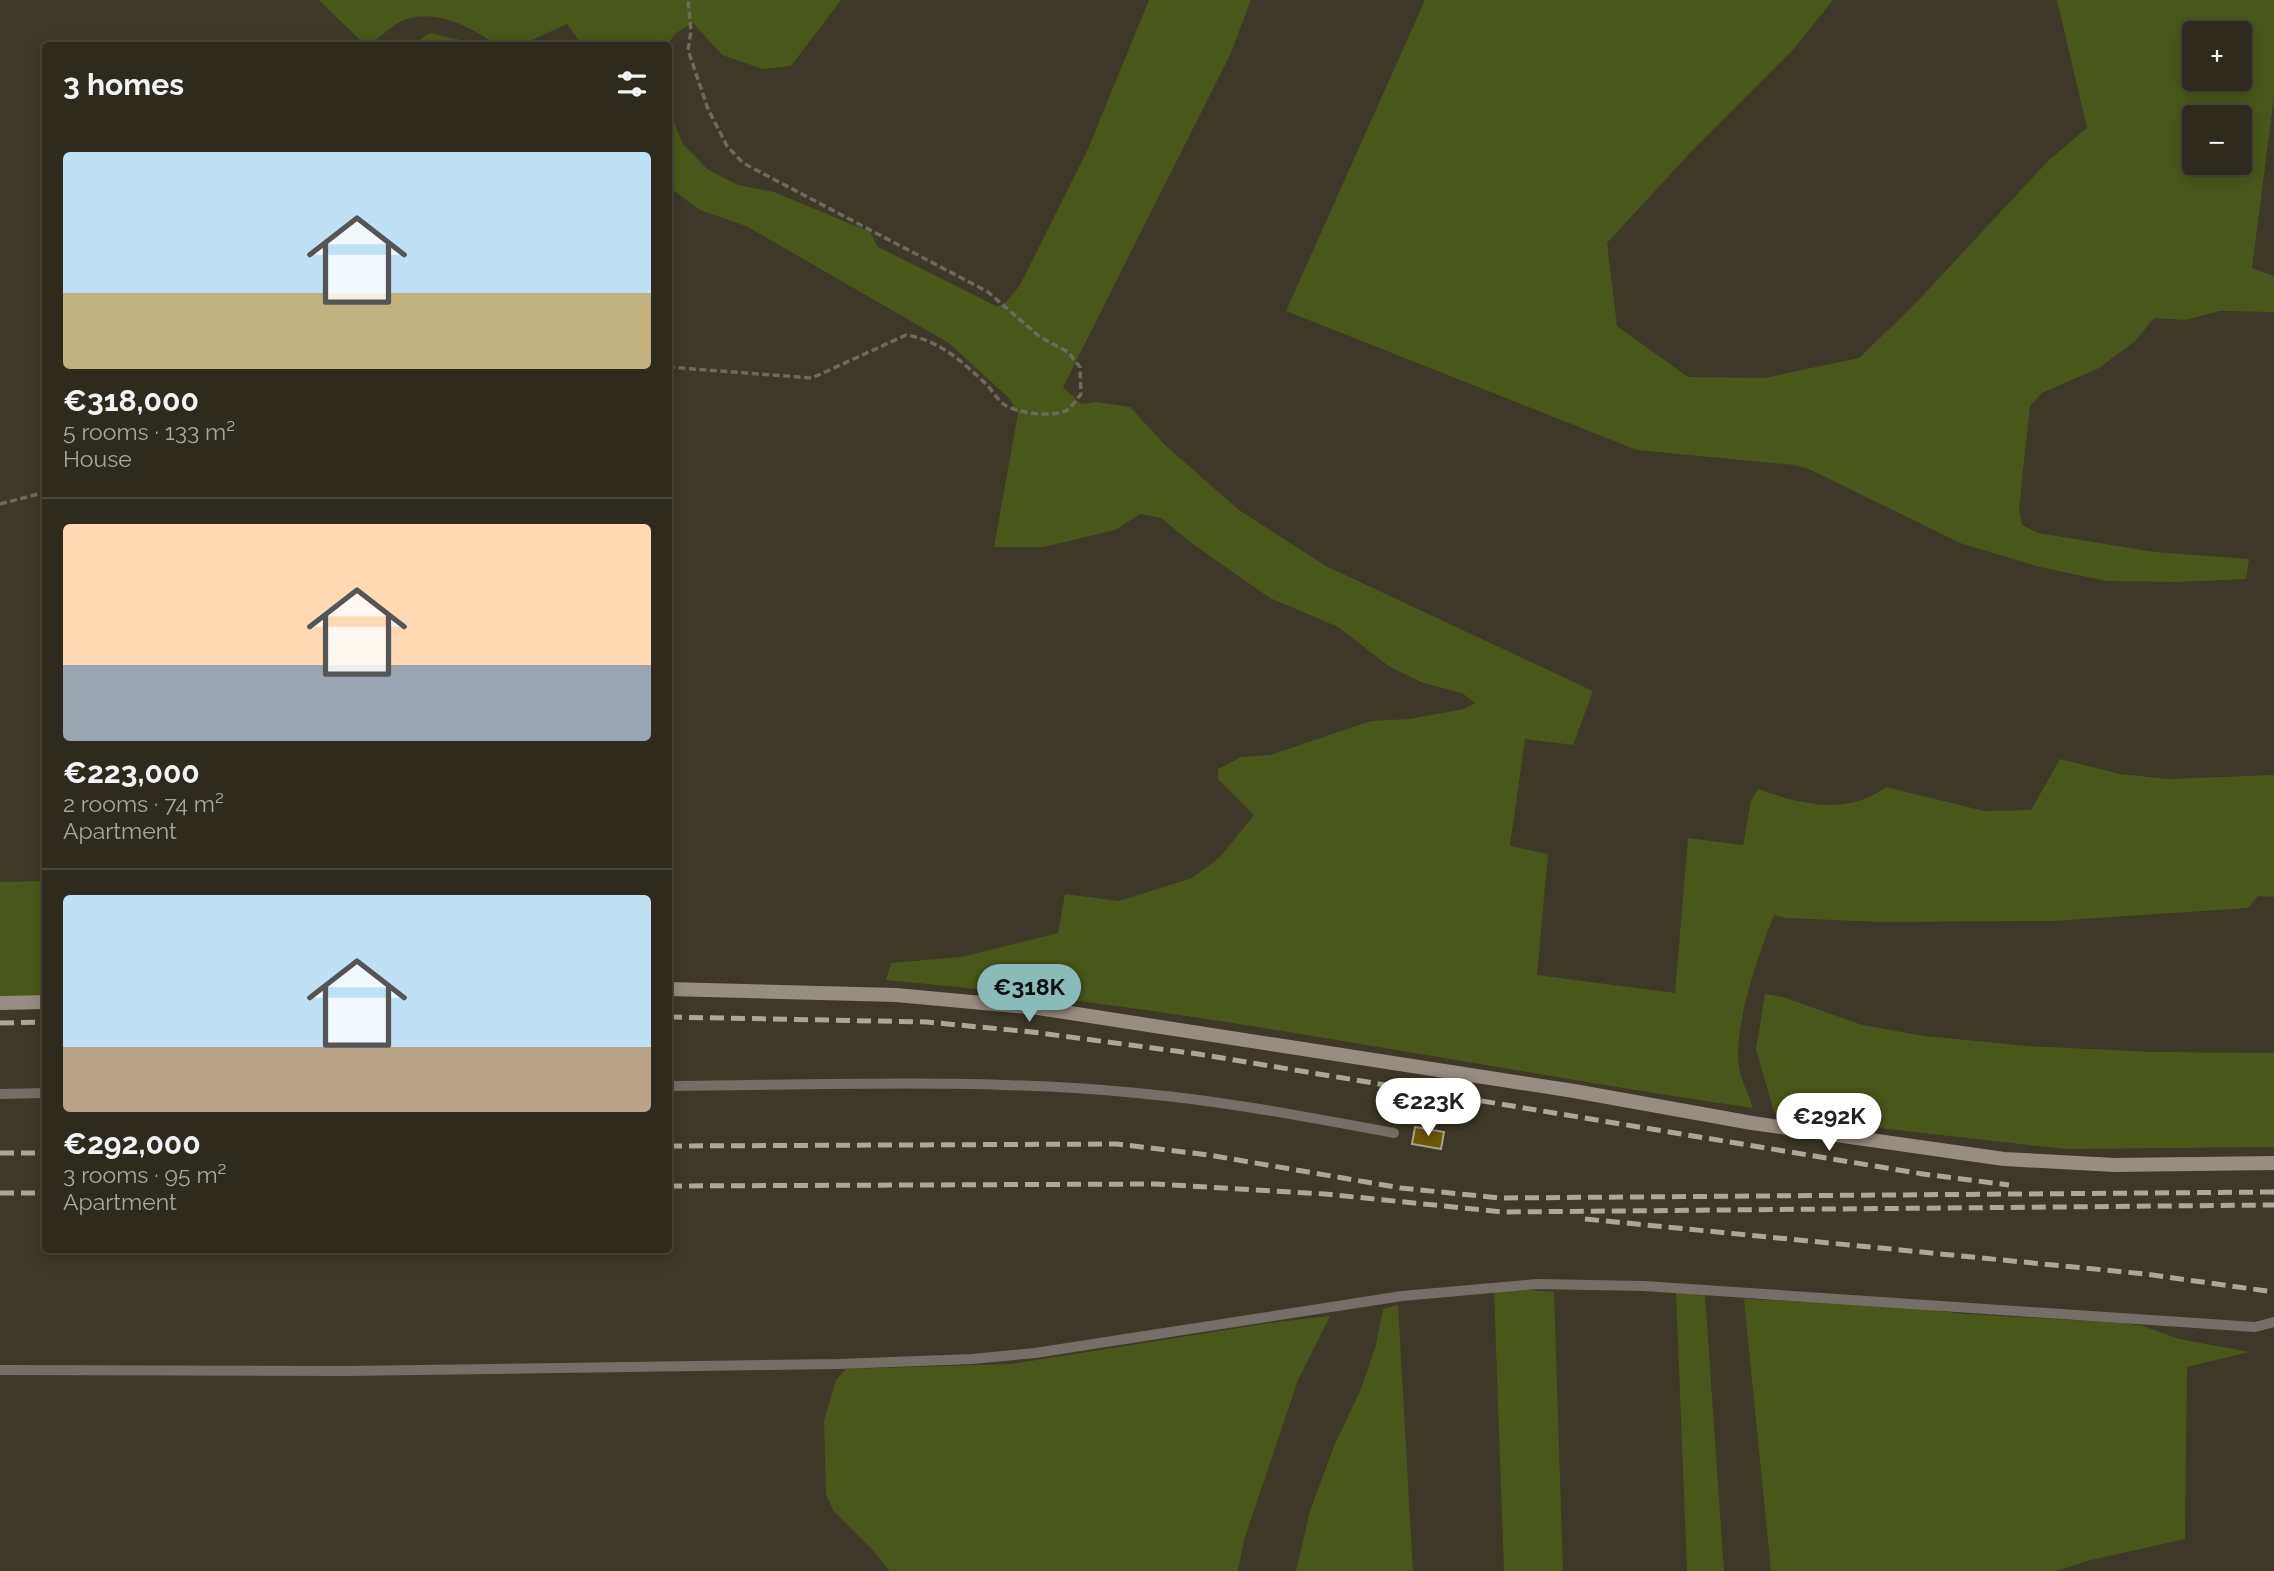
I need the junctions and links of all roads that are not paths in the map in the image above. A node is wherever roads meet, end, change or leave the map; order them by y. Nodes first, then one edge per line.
1 (672, 989) edge
2 (42, 1002) edge
3 (0, 1003) edge
4 (672, 1086) edge
5 (42, 1093) edge
6 (0, 1094) edge
7 (1394, 1133) dead end
8 (2274, 1163) edge
9 (2274, 1322) edge
10 (0, 1370) edge

1 - 8 main road
2 - 3 main road
4 - 7 lane
5 - 6 lane
9 - 10 lane

